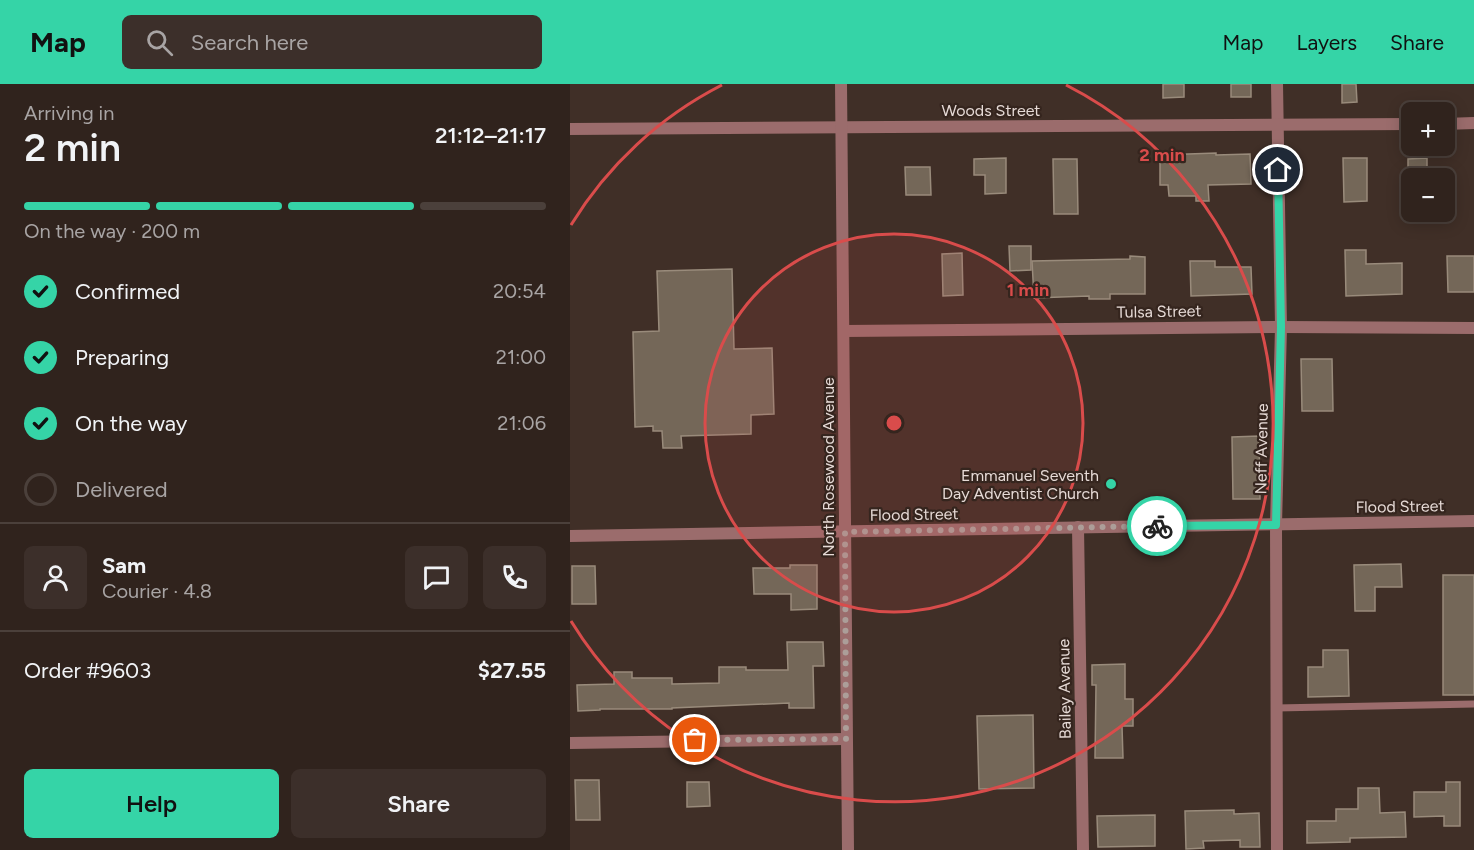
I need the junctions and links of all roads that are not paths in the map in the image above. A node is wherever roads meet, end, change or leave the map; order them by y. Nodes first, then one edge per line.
1 (841, 84) edge
2 (1277, 84) edge
3 (1474, 123) edge
4 (1401, 124) edge
5 (1455, 124) edge
6 (1277, 125) junction
7 (843, 127) junction
8 (570, 129) edge
9 (1281, 327) junction
10 (1474, 328) edge
11 (844, 331) junction
12 (1474, 520) edge
13 (1276, 525) junction
14 (1078, 527) junction
15 (845, 532) junction
16 (570, 536) edge
17 (1474, 704) edge
18 (1276, 708) junction
19 (846, 739) junction
20 (570, 743) edge
21 (848, 850) edge
22 (1083, 850) edge
23 (1277, 850) edge

1 - 7 street, North Rosewood Avenue
2 - 6 street, Neff Avenue
3 - 5 street
4 - 6 street, Woods Street
6 - 7 street, Woods Street
6 - 9 street, Neff Avenue
7 - 8 street, Woods Street
7 - 11 street, North Rosewood Avenue
9 - 10 street, Tulsa Street
9 - 11 street, Tulsa Street
9 - 13 street, Neff Avenue
11 - 15 street, North Rosewood Avenue
12 - 13 street, Flood Street
13 - 14 street, Flood Street
13 - 18 street, Neff Avenue
14 - 15 street, Flood Street
14 - 22 street, Bailey Avenue
15 - 16 street, Flood Street
15 - 19 street, North Rosewood Avenue
17 - 18 lane
18 - 23 street, Neff Avenue
19 - 20 street
19 - 21 street, North Rosewood Avenue

